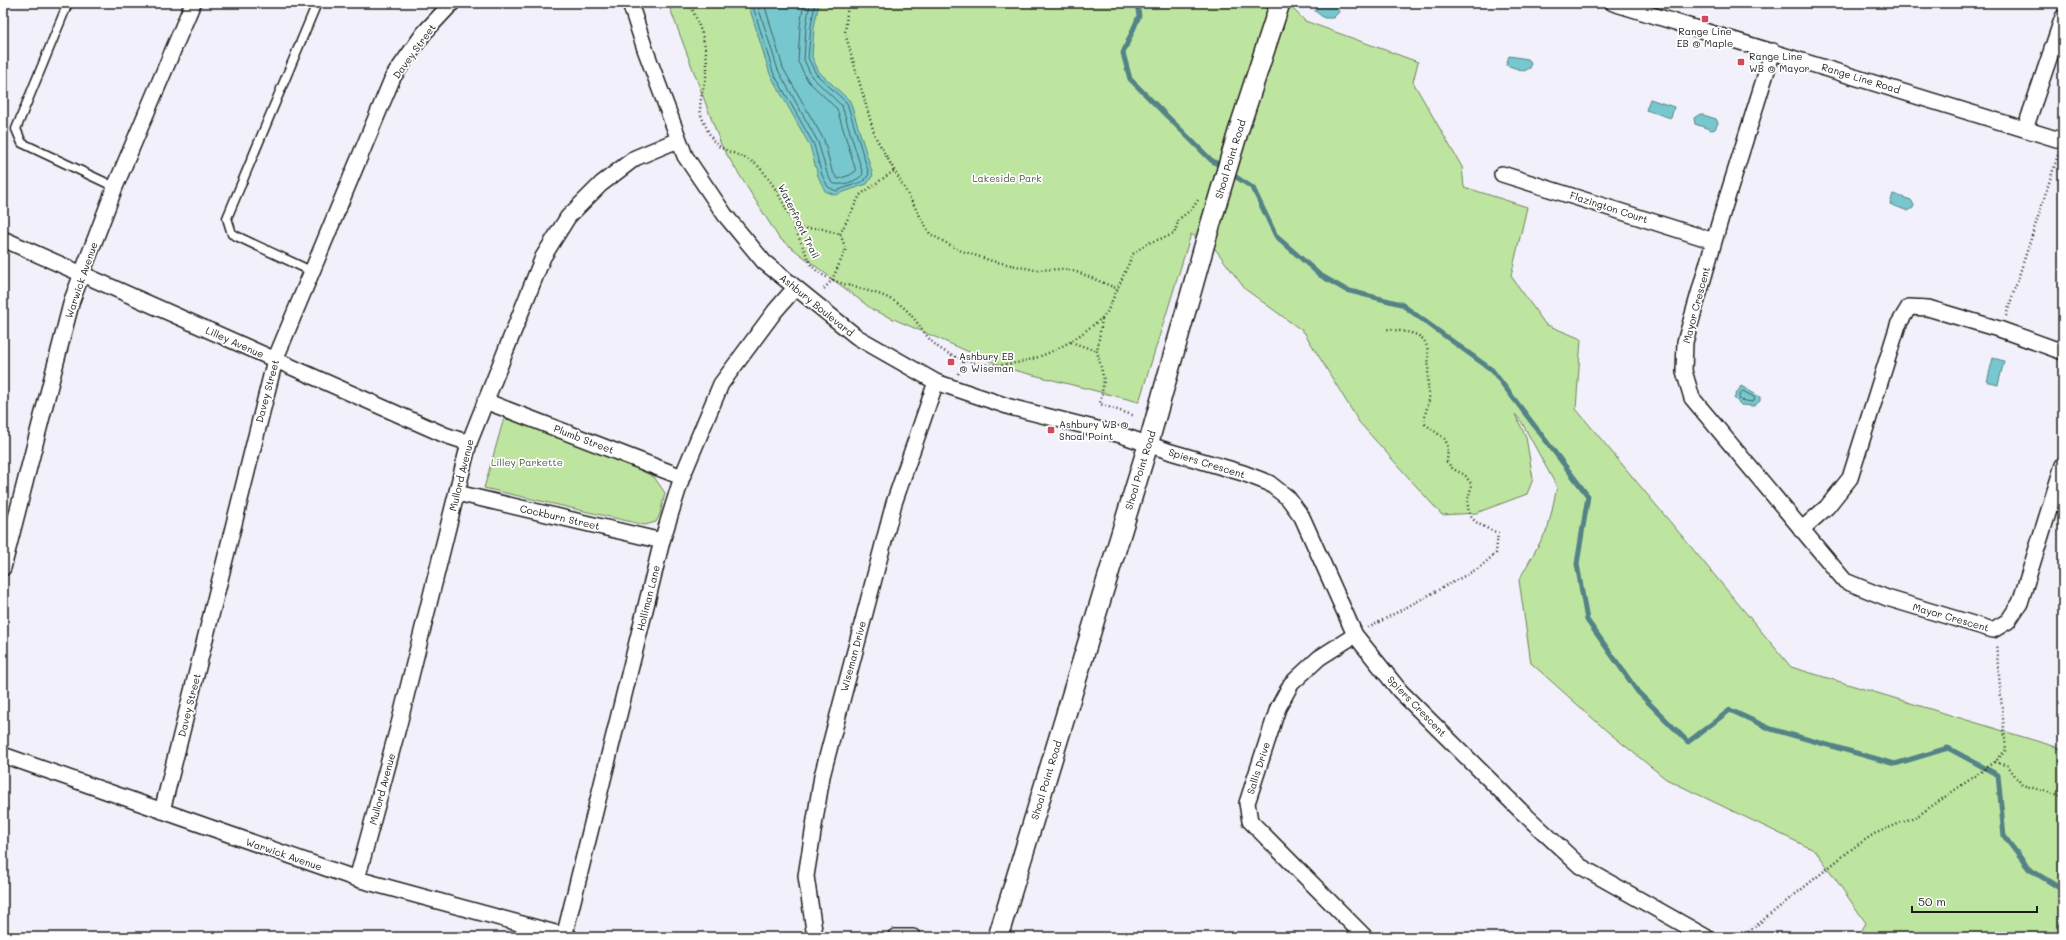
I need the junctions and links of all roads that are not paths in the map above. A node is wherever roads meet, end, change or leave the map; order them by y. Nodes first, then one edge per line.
1 (68, 3) edge
2 (193, 3) edge
3 (317, 3) edge
4 (452, 3) edge
5 (630, 3) edge
6 (1280, 3) edge
7 (1613, 3) edge
8 (1653, 9) edge
9 (2063, 17) edge
10 (1773, 52) junction
11 (2025, 129) junction
12 (678, 140) junction
13 (2063, 141) edge
14 (1502, 174) dead end
15 (115, 187) junction
16 (3, 238) edge
17 (1714, 241) junction
18 (311, 271) junction
19 (83, 273) junction
20 (795, 288) junction
21 (2063, 352) edge
22 (275, 360) junction
23 (936, 382) junction
24 (485, 401) junction
25 (469, 443) junction
26 (1148, 445) junction
27 (2063, 465) edge
28 (682, 477) junction
29 (457, 493) junction
30 (2057, 508) edge
31 (1801, 530) junction
32 (662, 541) junction
33 (3, 568) edge
34 (1355, 635) junction
35 (3, 755) edge
36 (162, 811) junction
37 (357, 879) junction
38 (566, 936) edge
39 (815, 937) edge
40 (895, 937) edge
41 (913, 937) edge
42 (998, 937) edge
43 (1365, 937) edge
44 (1706, 937) edge

1 - 15 lane
2 - 15 street, Warwick Avenue
3 - 18 lane
4 - 18 street, Davey Street
5 - 12 street, Ashbury Boulevard
6 - 26 street, Shoal Point Road
7 - 8 street, Range Line Road
8 - 10 street, Range Line Road
9 - 11 street
10 - 11 street, Range Line Road
10 - 17 street, Mayor Crescent
11 - 13 street, Range Line Road
12 - 20 street, Ashbury Boulevard
12 - 24 street, Mullord Avenue
14 - 17 street, Flazington Court
15 - 19 street, Warwick Avenue
16 - 19 street, Lilley Avenue
17 - 31 street, Mayor Crescent
18 - 22 street, Davey Street
19 - 22 street, Lilley Avenue
19 - 33 street, Warwick Avenue
20 - 23 street, Ashbury Boulevard
20 - 28 street, Holliman Lane
21 - 31 street
22 - 25 street, Lilley Avenue
22 - 36 street, Davey Street
23 - 26 street, Ashbury Boulevard
23 - 39 street, Wiseman Drive
24 - 25 street, Mullord Avenue
24 - 28 street, Plumb Street
25 - 29 street, Mullord Avenue
26 - 34 street, Spiers Crescent
26 - 42 street, Shoal Point Road
27 - 30 street, Mayor Crescent
28 - 32 street, Holliman Lane
29 - 32 street, Cockburn Street
29 - 37 street, Mullord Avenue
30 - 31 street, Mayor Crescent
32 - 38 street, Holliman Lane
34 - 43 street, Sallis Drive
34 - 44 street, Spiers Crescent
35 - 36 street, Warwick Avenue
36 - 37 street, Warwick Avenue
37 - 38 street, Warwick Avenue
40 - 41 street

